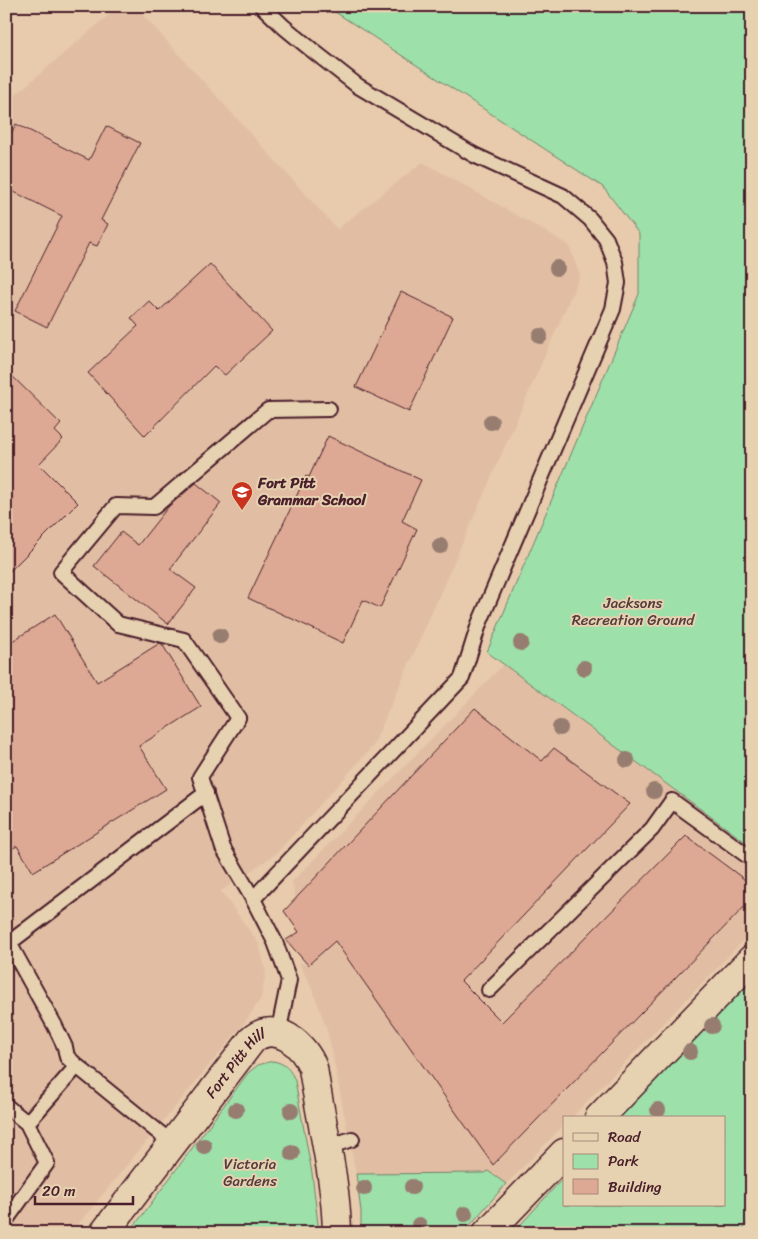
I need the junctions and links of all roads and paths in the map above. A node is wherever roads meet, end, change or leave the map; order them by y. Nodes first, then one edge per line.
1 (262, 6) edge
2 (329, 409) dead end
3 (206, 793) junction
4 (752, 859) edge
5 (253, 899) junction
6 (8, 943) edge
7 (752, 959) edge
8 (489, 990) dead end
9 (278, 1034) junction
10 (77, 1066) junction
11 (6, 1106) edge
12 (600, 1116) edge
13 (27, 1123) junction
14 (173, 1144) junction
15 (563, 1154) edge
16 (6, 1220) edge
17 (104, 1233) edge
18 (337, 1233) edge
19 (488, 1233) edge

1 - 5 lane
2 - 3 lane
3 - 5 lane
3 - 6 lane
4 - 8 lane
5 - 9 lane
6 - 10 lane
7 - 12 street
9 - 14 street, Fort Pitt Hill
9 - 18 street, Fort Pitt Hill
10 - 13 lane
10 - 14 lane
11 - 13 lane
13 - 16 lane
14 - 17 street, Fort Pitt Hill
15 - 19 street

